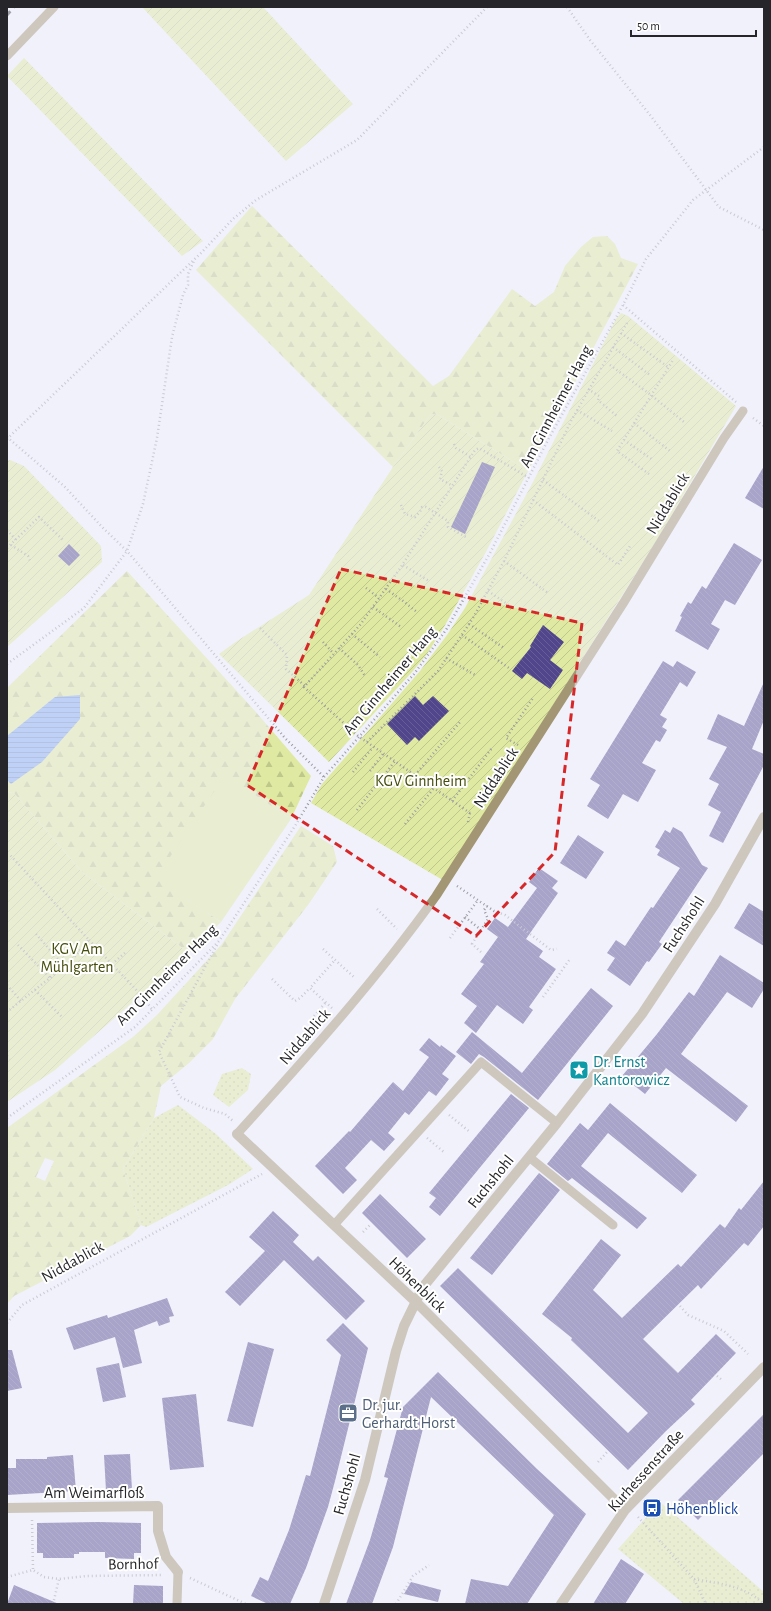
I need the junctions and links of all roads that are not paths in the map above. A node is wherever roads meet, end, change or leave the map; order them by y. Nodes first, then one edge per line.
1 (54, 7) edge
2 (7, 56) edge
3 (743, 411) road end
4 (764, 817) edge
5 (557, 1123) junction
6 (237, 1134) joint
7 (529, 1157) junction
8 (334, 1225) junction
9 (613, 1225) dead end
10 (416, 1302) junction
11 (764, 1367) edge
12 (7, 1508) edge
13 (625, 1510) junction
14 (178, 1572) joint
15 (177, 1604) edge
16 (324, 1604) edge
17 (561, 1604) edge

1 - 2 lane
3 - 6 lane, Niddablick
4 - 5 street, Fuchshohl
5 - 7 street, Fuchshohl
5 - 8 lane
6 - 8 street, Höhenblick
7 - 9 lane
7 - 10 street, Fuchshohl
8 - 10 street, Höhenblick
10 - 13 street, Höhenblick
10 - 16 street, Fuchshohl
11 - 13 street, Kurhessenstraße
12 - 14 street, Am Weimarfloß
13 - 17 street, Kurhessenstraße
14 - 15 lane

